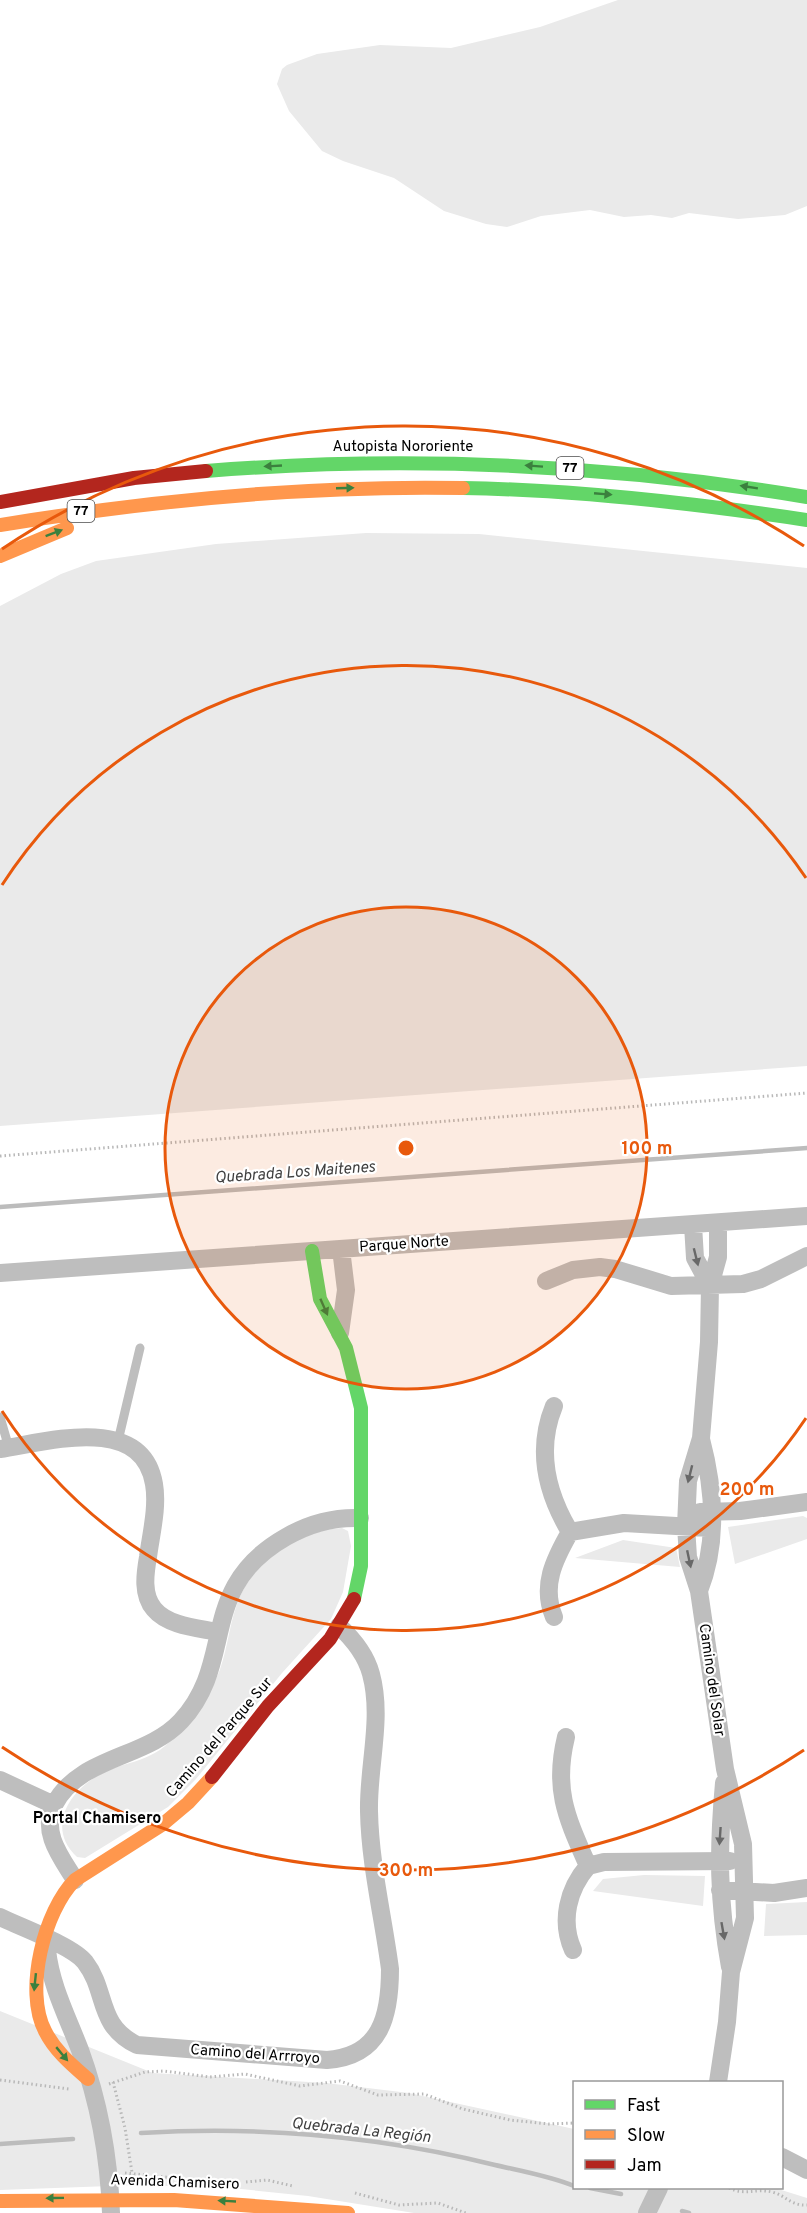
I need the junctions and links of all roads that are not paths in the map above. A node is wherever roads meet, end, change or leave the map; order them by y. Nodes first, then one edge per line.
1 (135, 478) junction
2 (33, 482) dead end
3 (807, 497) edge
4 (162, 500) junction
5 (0, 502) edge
6 (807, 520) edge
7 (0, 525) edge
8 (0, 556) edge
9 (807, 1216) edge
10 (718, 1223) junction
11 (693, 1225) junction
12 (341, 1249) junction
13 (312, 1251) junction
14 (807, 1256) edge
15 (0, 1273) edge
16 (546, 1281) dead end
17 (710, 1286) junction
18 (340, 1334) junction
19 (140, 1348) dead end
20 (554, 1406) dead end
21 (0, 1417) edge
22 (701, 1438) junction
23 (118, 1441) junction
24 (4, 1449) edge
25 (807, 1502) edge
26 (360, 1518) junction
27 (686, 1519) junction
28 (711, 1520) junction
29 (570, 1532) junction
30 (699, 1591) junction
31 (554, 1617) dead end
32 (339, 1626) junction
33 (218, 1632) junction
34 (566, 1737) dead end
35 (725, 1769) junction
36 (0, 1780) edge
37 (54, 1805) junction
38 (718, 1860) junction
39 (744, 1862) junction
40 (588, 1866) junction
41 (75, 1880) junction
42 (807, 1888) edge
43 (720, 1890) junction
44 (746, 1892) junction
45 (1, 1919) edge
46 (45, 1939) junction
47 (573, 1950) dead end
48 (731, 1972) junction
49 (718, 2081) edge
50 (82, 2084) junction
51 (783, 2158) edge
52 (807, 2170) edge
53 (658, 2189) edge
54 (669, 2189) edge
55 (0, 2201) edge
56 (110, 2205) edge
57 (648, 2209) edge
58 (348, 2213) edge

1 - 2 main road
3 -> 1 main road, Autopista Nororiente / 77
1 - 5 main road, Autopista Nororiente / 77
4 -> 6 main road, 77
4 - 7 main road, 77
8 -> 4 main road
9 - 10 street, Parque Norte
10 - 11 street, Parque Norte
10 - 17 street, Camino del Solar
11 - 12 street, Parque Norte
11 -> 17 street, Camino del Solar
12 - 13 street, Parque Norte
12 - 18 street
13 - 15 street, Parque Norte
13 -> 18 main road, Camino del Parque Sur
14 - 17 street
16 - 17 street
17 - 22 street, Camino del Solar
18 - 26 main road, Camino del Parque Sur
19 - 23 lane
20 - 29 street
21 - 24 lane
22 -> 27 street, Camino del Solar
22 - 28 street, Camino del Solar
23 - 24 street
23 - 33 street
25 - 28 street
26 - 32 main road, Camino del Parque Sur
26 - 33 street
27 - 28 street
27 - 29 street
27 -> 30 street, Camino del Solar
28 - 30 street, Camino del Solar
29 - 31 street
30 - 35 street, Camino del Solar
32 - 41 main road, Camino del Parque Sur
32 - 46 street, Camino del Arrroyo
33 - 37 street
34 - 40 street
35 -> 38 street, Camino del Solar
35 - 39 street, Camino del Solar
36 - 37 street
37 - 41 street
38 - 39 street
38 - 40 street
38 - 43 street, Camino del Solar
39 - 44 street, Camino del Solar
40 - 47 street
41 - 46 main road, Camino del Parque Sur
42 - 44 street
43 - 44 street
43 -> 48 street, Camino del Solar
44 - 48 street, Camino del Solar
45 - 46 street, Camino del Arrroyo
46 - 50 street
46 -> 50 main road, Camino del Parque Sur
48 - 49 street, Camino del Solar
50 - 56 street
51 - 52 street
53 - 57 street
54 - 57 street
56 -> 55 main road, Avenida Chamisero
58 -> 56 main road, Avenida Chamisero

